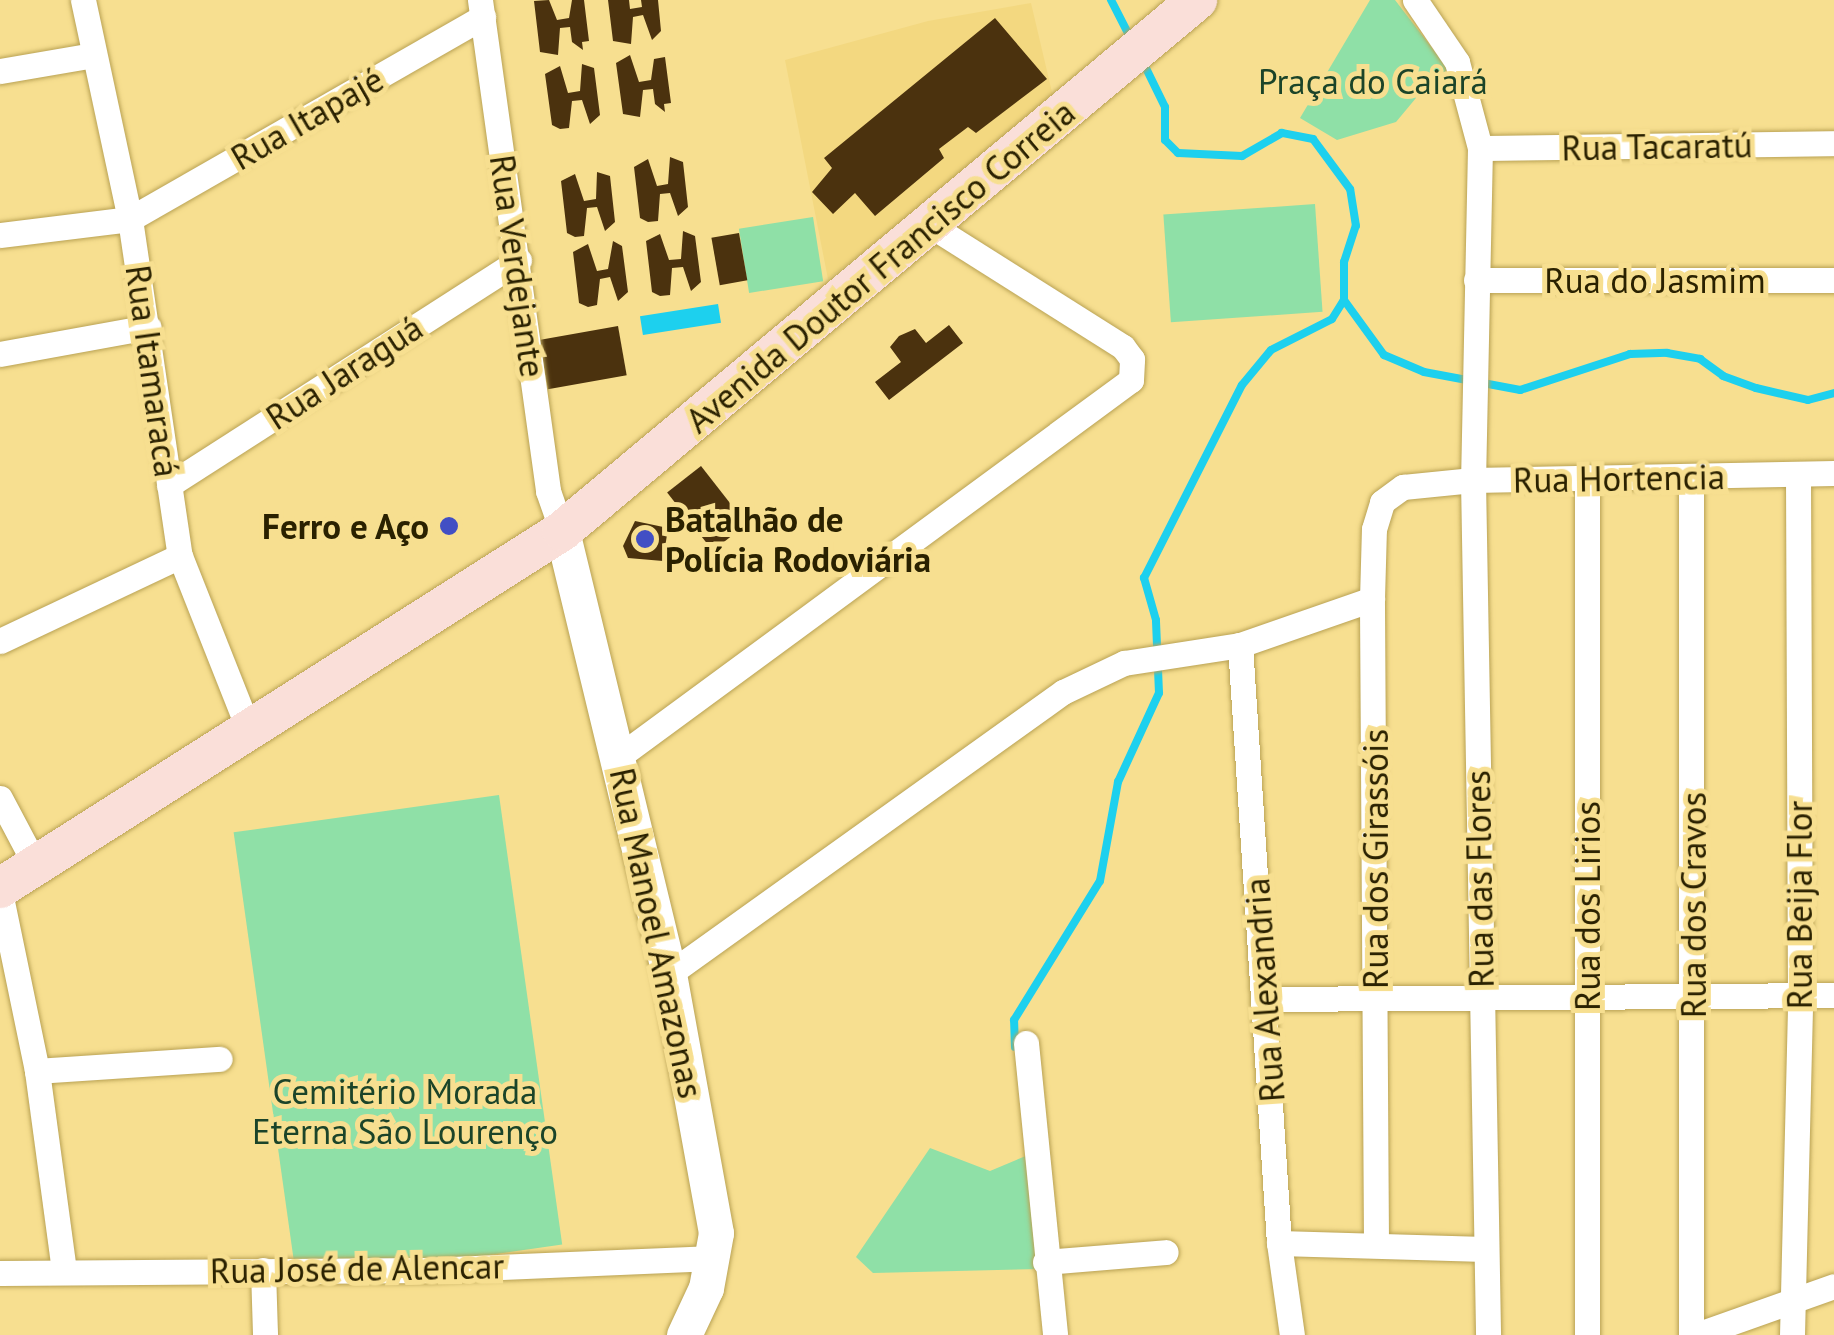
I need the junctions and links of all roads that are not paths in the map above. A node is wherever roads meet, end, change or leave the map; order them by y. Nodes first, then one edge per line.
1 (83, 0) edge
2 (1197, 0) edge
3 (1415, 0) edge
4 (482, 9) edge
5 (94, 54) junction
6 (0, 71) edge
7 (1834, 143) edge
8 (1480, 148) junction
9 (130, 219) junction
10 (933, 228) junction
11 (0, 235) edge
12 (518, 260) junction
13 (1476, 280) junction
14 (1834, 280) edge
15 (149, 326) junction
16 (0, 354) edge
17 (1834, 473) edge
18 (1798, 475) junction
19 (1691, 476) junction
20 (1587, 477) junction
21 (1473, 480) junction
22 (169, 485) junction
23 (1403, 487) joint
24 (562, 531) junction
25 (180, 556) junction
26 (1372, 599) junction
27 (0, 642) edge
28 (1240, 646) junction
29 (250, 733) junction
30 (621, 755) junction
31 (0, 798) edge
32 (36, 866) junction
33 (0, 890) edge
34 (670, 974) junction
35 (1834, 996) edge
36 (1694, 997) junction
37 (1800, 997) junction
38 (1266, 1000) junction
39 (1481, 1000) junction
40 (1376, 1001) junction
41 (1587, 1001) junction
42 (1026, 1043) dead end
43 (220, 1060) dead end
44 (37, 1071) junction
45 (1279, 1243) junction
46 (1376, 1243) junction
47 (1484, 1249) junction
48 (1166, 1252) dead end
49 (714, 1258) junction
50 (1045, 1262) junction
51 (64, 1270) junction
52 (263, 1270) junction
53 (0, 1273) edge
54 (1834, 1286) edge
55 (1791, 1302) junction
56 (265, 1335) edge
57 (684, 1335) edge
58 (1055, 1335) edge
59 (1292, 1335) edge
60 (1488, 1335) edge
61 (1587, 1335) edge
62 (1693, 1335) edge
63 (1792, 1335) edge

1 - 5 street, Rua Itamaracá
2 - 10 main road, Avenida Doutor Francisco Correia
3 - 8 street
4 - 9 street, Rua Itapajé
4 - 12 street, Rua Verdejante
5 - 6 street
5 - 9 street, Rua Itamaracá
7 - 8 street, Rua Tacaratú
8 - 13 street
9 - 11 street
9 - 15 street, Rua Itamaracá
10 - 24 main road, Avenida Doutor Francisco Correia
10 - 30 street
12 - 22 street, Rua Jaraguá
12 - 24 street, Rua Verdejante
13 - 14 street, Rua do Jasmim
13 - 21 street, Rua das Flores
15 - 16 street
15 - 22 street, Rua Itamaracá
17 - 18 street, Rua Hortencia
18 - 19 street, Rua Hortencia
18 - 37 street, Rua Beija Flor
19 - 20 street, Rua Hortencia
19 - 36 street, Rua dos Cravos
20 - 21 street, Rua Hortencia
20 - 41 street, Rua dos Lirios
21 - 23 street, Rua Hortencia
21 - 39 street, Rua das Flores
22 - 25 street, Rua Itamaracá
23 - 26 street, Rua dos Girassóis
24 - 29 main road, Avenida Doutor Francisco Correia
24 - 30 main road, Rua Manoel Amazonas
25 - 27 street
25 - 29 street, Rua Itamaracá
26 - 28 street
26 - 40 street, Rua dos Girassóis
28 - 34 street
28 - 38 street, Rua Alexandria
29 - 32 main road
30 - 34 main road, Rua Manoel Amazonas
31 - 32 street
32 - 33 main road
33 - 44 street
34 - 49 main road, Rua Manoel Amazonas
35 - 37 street
36 - 37 street
36 - 41 street
36 - 62 street, Rua dos Cravos
37 - 55 street, Rua Beija Flor
38 - 40 street
38 - 45 street, Rua Alexandria
39 - 40 street
39 - 41 street
39 - 47 street, Rua das Flores
40 - 46 street, Rua dos Girassóis
41 - 61 street, Rua dos Lirios
42 - 50 street
43 - 44 street
44 - 51 street
45 - 46 street
45 - 59 street, Rua Alexandria
46 - 47 street
47 - 60 street, Rua das Flores
48 - 50 street
49 - 52 street, Rua José de Alencar
49 - 57 main road, Rua Manoel Amazonas
50 - 58 street
51 - 52 street, Rua José de Alencar
51 - 53 street, Rua José de Alencar
52 - 56 street
54 - 55 street
55 - 62 street
55 - 63 street, Rua Beija Flor

